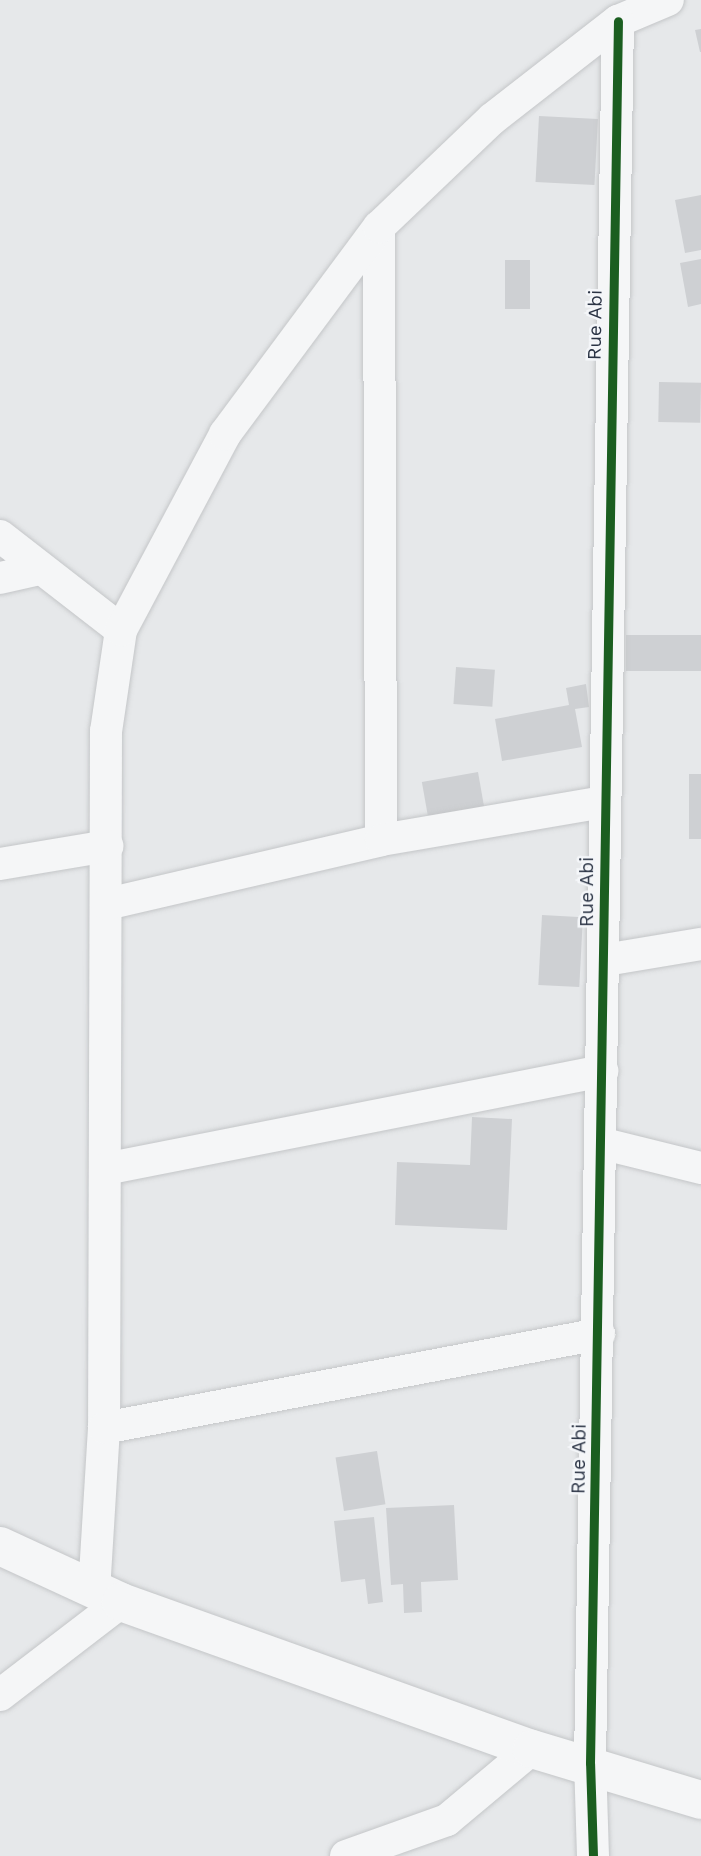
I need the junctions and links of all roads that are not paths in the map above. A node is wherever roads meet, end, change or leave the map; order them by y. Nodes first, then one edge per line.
1 (668, 0) edge
2 (618, 21) junction
3 (379, 227) junction
4 (0, 536) edge
5 (40, 569) junction
6 (0, 578) edge
7 (121, 630) junction
8 (604, 802) junction
9 (381, 840) junction
10 (107, 846) junction
11 (0, 864) edge
12 (107, 904) junction
13 (701, 944) edge
14 (605, 960) junction
15 (603, 1071) junction
16 (600, 1143) junction
17 (701, 1168) edge
18 (105, 1169) junction
19 (599, 1334) junction
20 (104, 1428) junction
21 (0, 1546) edge
22 (108, 1597) junction
23 (0, 1695) edge
24 (532, 1749) junction
25 (590, 1763) junction
26 (701, 1800) edge
27 (346, 1856) edge
28 (593, 1856) edge

1 - 2 street
2 - 3 street
2 - 8 street, Rue Abi
3 - 7 street
3 - 9 street
4 - 5 street
5 - 6 street
5 - 7 street
7 - 10 street
8 - 9 street
8 - 14 street, Rue Abi
9 - 12 street
10 - 11 street
10 - 12 street
12 - 18 street
13 - 14 street
14 - 15 street, Rue Abi
15 - 16 street, Rue Abi
15 - 18 street
16 - 17 street
16 - 19 street, Rue Abi
18 - 20 street
19 - 20 street
19 - 25 street, Rue Abi
20 - 22 street
21 - 22 street
22 - 23 street
22 - 24 street
24 - 25 street
24 - 27 street
25 - 26 street
25 - 28 street, Rue Abi

